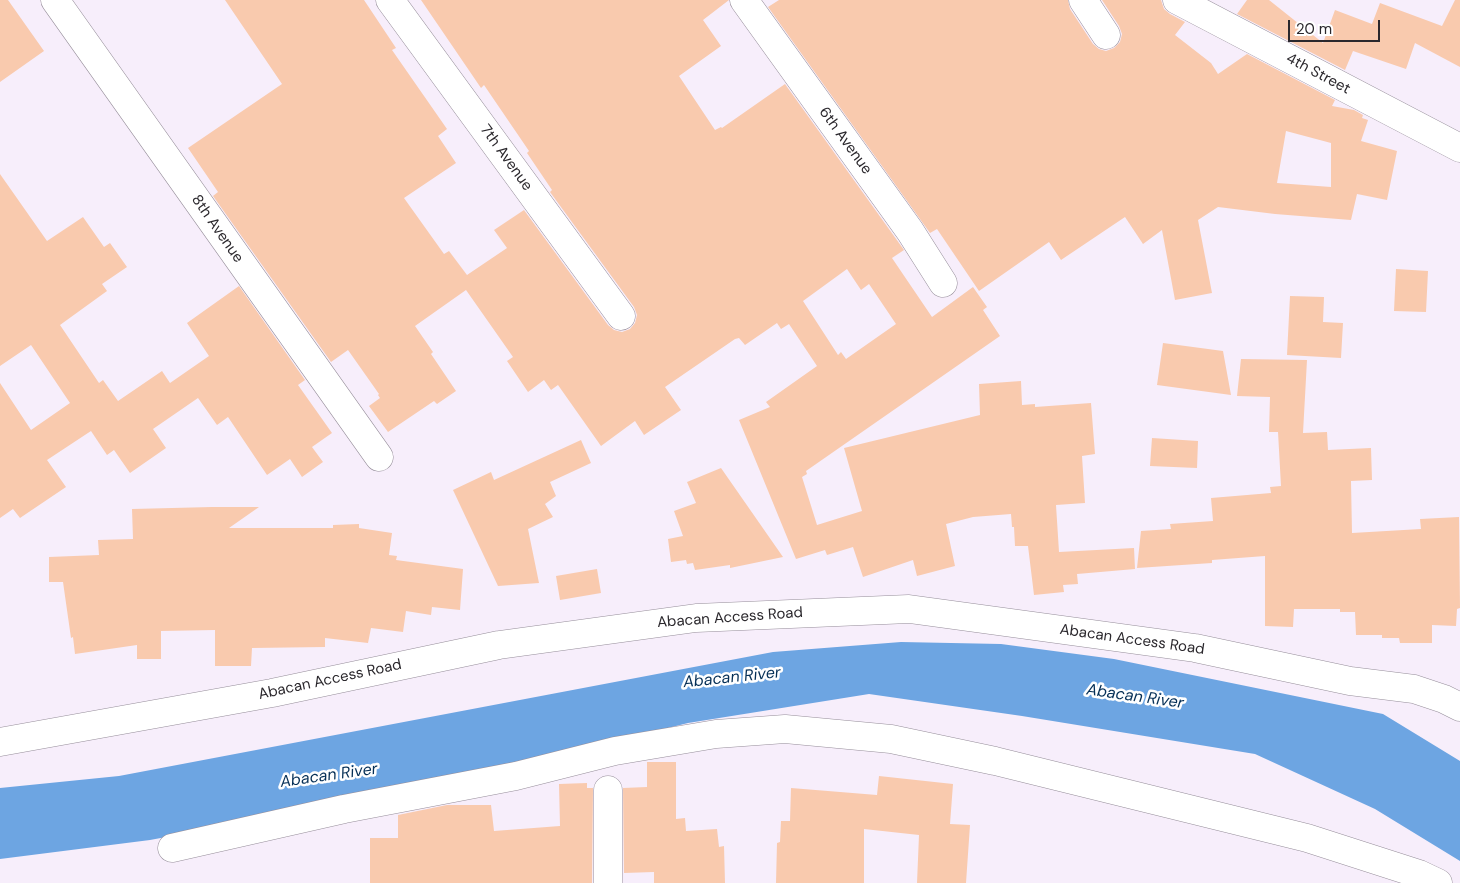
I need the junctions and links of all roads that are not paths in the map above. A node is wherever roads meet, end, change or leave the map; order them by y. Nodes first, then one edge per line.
1 (56, 0) edge
2 (390, 0) edge
3 (744, 0) edge
4 (1083, 0) edge
5 (1176, 0) edge
6 (1106, 35) dead end
7 (1460, 148) edge
8 (944, 283) dead end
9 (622, 316) dead end
10 (379, 457) dead end
11 (1460, 706) edge
12 (0, 742) edge
13 (608, 790) dead end
14 (172, 848) dead end
15 (608, 883) edge
16 (1438, 883) edge

1 - 10 street, 8th Avenue
2 - 9 street, 7th Avenue
3 - 8 street, 6th Avenue
4 - 6 street
5 - 7 street, 4th Street
11 - 12 street, Abacan Access Road
13 - 15 street
14 - 16 street

